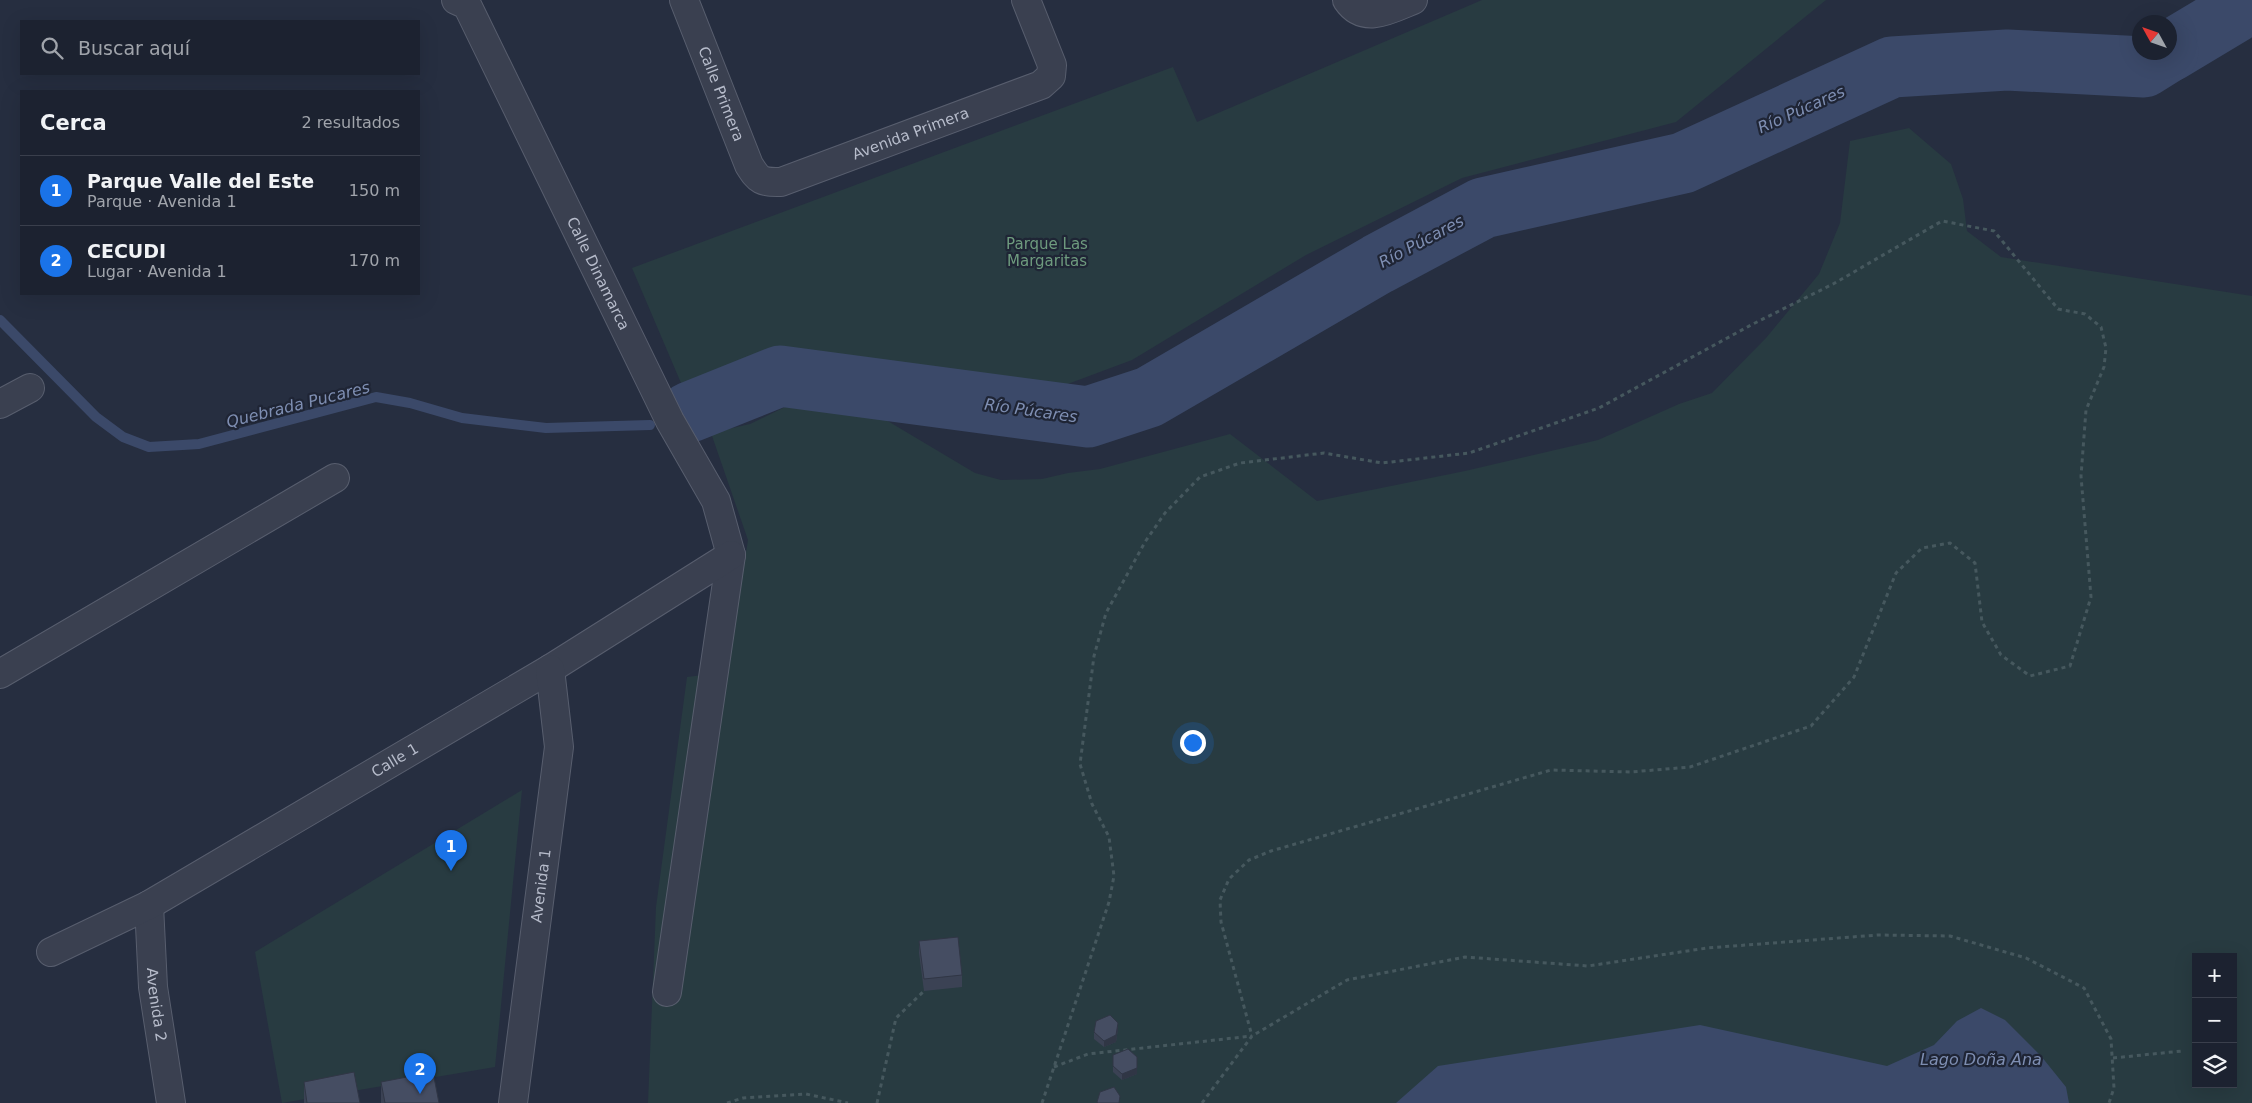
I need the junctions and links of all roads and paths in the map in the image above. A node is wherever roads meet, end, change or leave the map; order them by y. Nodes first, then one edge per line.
1 (456, 0) edge
2 (684, 0) edge
3 (1026, 0) edge
4 (1413, 0) edge
5 (1356, 7) edge
6 (767, 182) joint
7 (30, 388) dead end
8 (0, 404) edge
9 (335, 478) dead end
10 (731, 555) junction
11 (550, 669) junction
12 (0, 674) edge
13 (149, 906) junction
14 (52, 952) dead end
15 (924, 991) edge
16 (667, 992) dead end
17 (1252, 1036) junction
18 (2182, 1051) dead end
19 (2113, 1058) junction
20 (1054, 1067) junction
21 (171, 1103) edge
22 (513, 1103) edge
23 (727, 1103) edge
24 (848, 1103) edge
25 (876, 1103) edge
26 (1042, 1103) edge
27 (1202, 1103) edge
28 (2109, 1103) edge

1 - 10 street, Calle Dinamarca
2 - 6 street, Calle Primera
3 - 6 street, Avenida Primera
4 - 5 street
7 - 8 street
9 - 12 street
10 - 11 street, Calle 1
10 - 16 street
11 - 13 street, Calle 1
11 - 22 street, Avenida 1
13 - 14 street, Calle 1
13 - 21 street, Avenida 2
15 - 25 path
17 - 19 path
17 - 20 path
17 - 20 path
17 - 27 path
18 - 19 path
19 - 28 path
20 - 26 path
23 - 24 path

